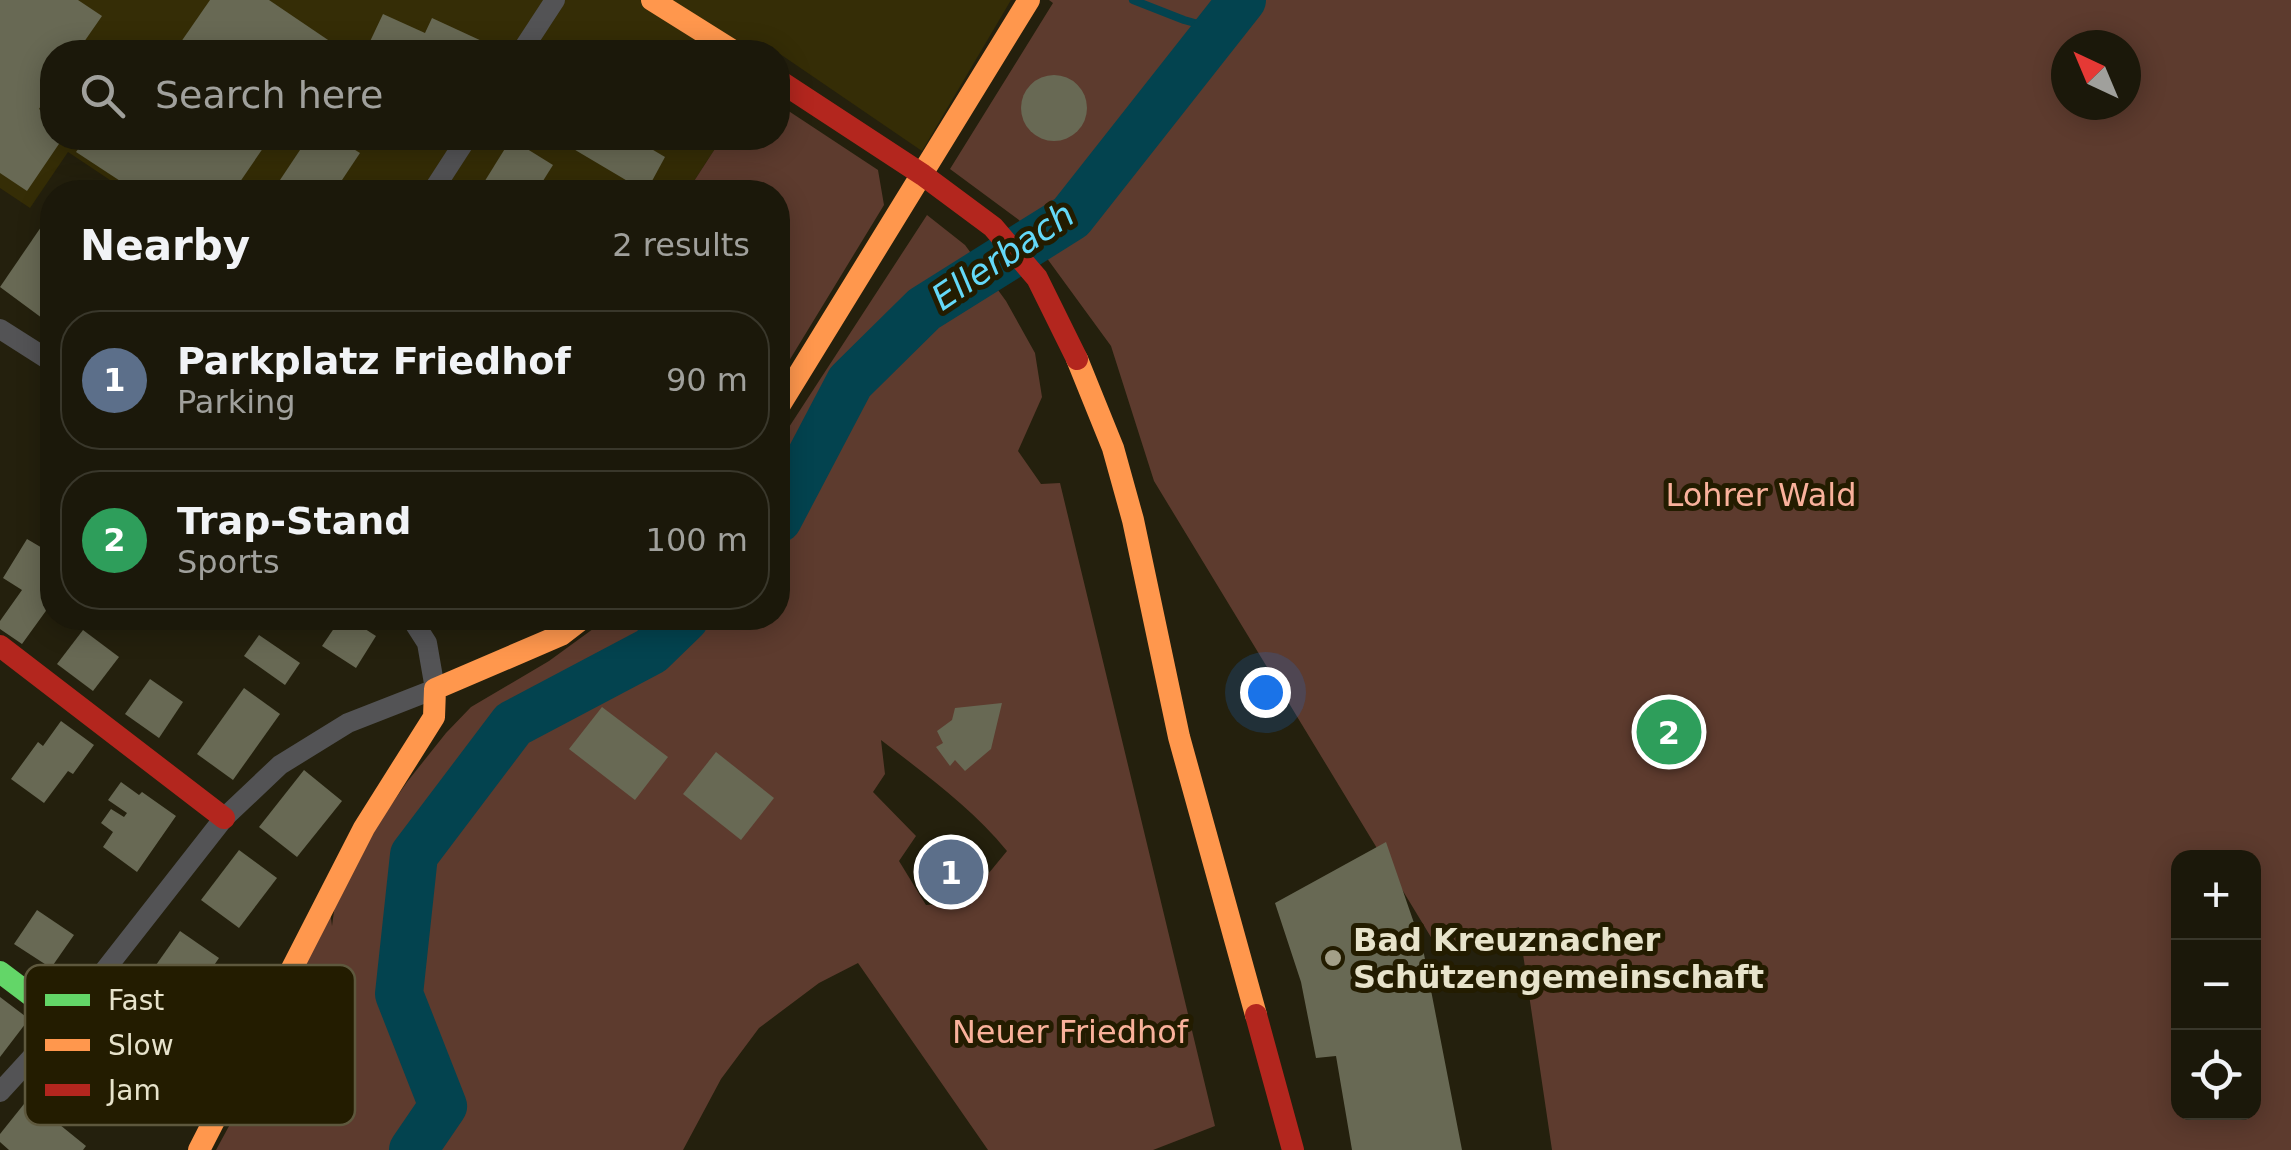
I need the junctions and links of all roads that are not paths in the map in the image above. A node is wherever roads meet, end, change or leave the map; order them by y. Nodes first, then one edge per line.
1 (555, 0) edge
2 (652, 0) edge
3 (1029, 0) edge
4 (529, 40) edge
5 (717, 40) edge
6 (790, 88) edge
7 (459, 150) edge
8 (922, 176) junction
9 (440, 180) edge
10 (0, 328) edge
11 (40, 354) edge
12 (790, 389) edge
13 (418, 630) edge
14 (567, 630) edge
15 (0, 646) edge
16 (435, 689) junction
17 (224, 818) junction
18 (109, 965) edge
19 (294, 965) edge
20 (0, 972) edge
21 (25, 991) edge
22 (25, 1065) edge
23 (0, 1092) edge
24 (212, 1125) edge
25 (199, 1150) edge
26 (1293, 1150) edge

1 - 4 street
2 - 5 street
3 - 8 street
6 - 8 street
7 - 9 street
8 - 12 street
8 - 26 street
10 - 11 street
13 - 16 street
14 - 16 street
15 - 17 street
16 - 17 street
16 - 19 street
17 - 18 street
20 - 21 street
22 - 23 street
24 - 25 street

